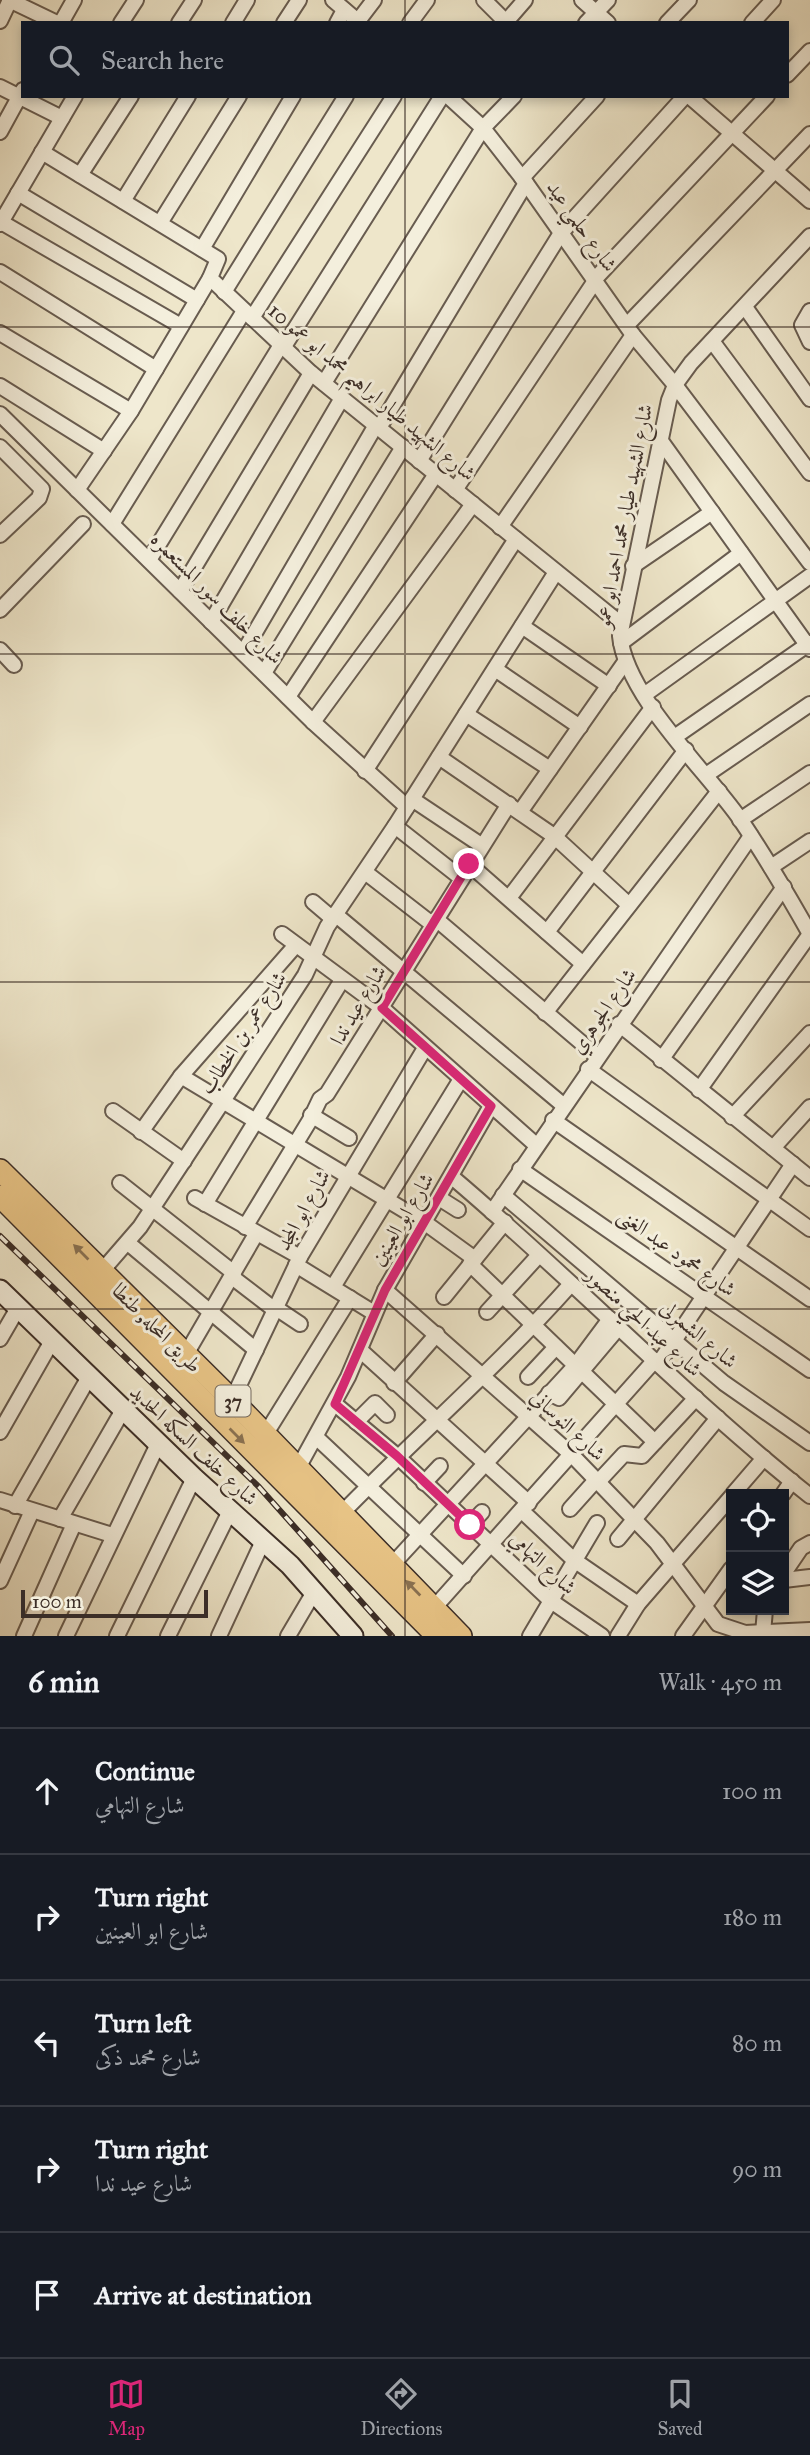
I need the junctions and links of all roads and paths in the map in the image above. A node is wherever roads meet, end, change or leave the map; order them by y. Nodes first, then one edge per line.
1 (74, 0) edge
2 (136, 0) edge
3 (194, 0) edge
4 (247, 0) edge
5 (299, 0) edge
6 (374, 0) edge
7 (427, 0) edge
8 (484, 0) edge
9 (525, 0) edge
10 (582, 0) edge
11 (608, 0) edge
12 (689, 0) edge
13 (773, 0) edge
14 (17, 2) edge
15 (338, 11) edge
16 (591, 17) edge
17 (0, 21) edge
18 (55, 21) edge
19 (60, 21) edge
20 (122, 21) edge
21 (180, 21) edge
22 (234, 21) edge
23 (285, 21) edge
24 (357, 21) edge
25 (360, 21) edge
26 (411, 21) edge
27 (505, 21) edge
28 (507, 21) edge
29 (669, 21) edge
30 (754, 21) edge
31 (810, 51) edge
32 (789, 73) edge
33 (0, 86) edge
34 (21, 93) edge
35 (29, 98) edge
36 (74, 98) edge
37 (130, 98) edge
38 (187, 98) edge
39 (238, 98) edge
40 (292, 98) edge
41 (345, 98) edge
42 (393, 98) edge
43 (441, 98) edge
44 (450, 98) edge
45 (512, 98) edge
46 (595, 98) edge
47 (685, 98) edge
48 (689, 98) edge
49 (765, 98) edge
50 (62, 118) junction
51 (483, 128) junction
52 (0, 132) edge
53 (733, 133) junction
54 (810, 134) edge
55 (42, 152) junction
56 (776, 171) junction
57 (80, 174) junction
58 (524, 180) junction
59 (18, 193) junction
60 (123, 201) junction
61 (810, 201) edge
62 (1, 223) edge
63 (160, 223) junction
64 (561, 233) junction
65 (810, 236) edge
66 (202, 249) junction
67 (0, 272) edge
68 (210, 278) junction
69 (594, 281) junction
70 (224, 292) junction
71 (197, 300) junction
72 (745, 307) junction
73 (810, 311) edge
74 (248, 314) junction
75 (181, 326) junction
76 (630, 330) junction
77 (0, 333) edge
78 (712, 341) junction
79 (810, 342) edge
80 (282, 346) junction
81 (156, 369) junction
82 (311, 373) junction
83 (324, 383) junction
84 (675, 385) junction
85 (0, 386) edge
86 (341, 398) junction
87 (810, 398) edge
88 (131, 411) junction
89 (0, 414) edge
90 (377, 426) junction
91 (661, 441) junction
92 (0, 447) edge
93 (403, 447) junction
94 (104, 451) junction
95 (419, 461) junction
96 (810, 473) edge
97 (436, 474) junction
98 (78, 490) junction
99 (455, 490) junction
100 (473, 504) junction
101 (712, 512) junction
102 (83, 524) dead end
103 (112, 524) junction
104 (500, 527) junction
105 (0, 535) edge
106 (516, 539) junction
107 (741, 553) junction
108 (149, 561) junction
109 (810, 563) edge
110 (633, 566) junction
111 (556, 572) junction
112 (810, 576) edge
113 (180, 591) junction
114 (776, 601) junction
115 (0, 610) edge
116 (211, 621) junction
117 (621, 624) junction
118 (522, 626) junction
119 (621, 643) junction
120 (809, 646) edge
121 (0, 650) edge
122 (243, 653) junction
123 (625, 662) junction
124 (14, 665) dead end
125 (495, 669) junction
126 (264, 673) junction
127 (608, 686) junction
128 (288, 697) junction
129 (648, 701) junction
130 (810, 704) edge
131 (466, 714) junction
132 (313, 722) junction
133 (580, 727) junction
134 (676, 736) junction
135 (686, 750) junction
136 (439, 757) junction
137 (550, 769) junction
138 (365, 771) junction
139 (810, 773) edge
140 (706, 775) junction
141 (719, 791) junction
142 (410, 804) junction
143 (514, 808) junction
144 (740, 820) junction
145 (395, 826) junction
146 (554, 836) junction
147 (751, 836) junction
148 (810, 841) edge
149 (481, 845) junction
150 (469, 864) junction
151 (771, 867) junction
152 (593, 871) junction
153 (365, 872) junction
154 (461, 878) junction
155 (784, 887) junction
156 (509, 898) junction
157 (313, 902) dead end
158 (629, 905) junction
159 (804, 908) edge
160 (334, 917) junction
161 (434, 922) junction
162 (547, 932) junction
163 (282, 934) dead end
164 (810, 934) edge
165 (296, 945) junction
166 (313, 959) junction
167 (583, 964) junction
168 (403, 971) junction
169 (342, 980) junction
170 (382, 1008) junction
171 (545, 1013) junction
172 (619, 1024) junction
173 (810, 1032) edge
174 (425, 1048) junction
175 (597, 1056) junction
176 (661, 1060) junction
177 (588, 1069) junction
178 (181, 1076) junction
179 (461, 1079) junction
180 (699, 1090) junction
181 (223, 1101) junction
182 (564, 1104) junction
183 (491, 1106) junction
184 (810, 1107) edge
185 (113, 1111) dead end
186 (311, 1115) junction
187 (732, 1117) junction
188 (553, 1120) junction
189 (254, 1121) junction
190 (141, 1132) junction
191 (349, 1139) dead end
192 (536, 1145) junction
193 (294, 1146) junction
194 (773, 1148) junction
195 (184, 1161) junction
196 (793, 1164) junction
197 (0, 1170) edge
198 (520, 1170) junction
199 (346, 1177) junction
200 (452, 1177) junction
201 (810, 1178) edge
202 (120, 1183) dead end
203 (503, 1195) junction
204 (0, 1196) edge
205 (439, 1198) junction
206 (768, 1198) junction
207 (385, 1199) junction
208 (152, 1209) junction
209 (458, 1210) dead end
210 (492, 1212) junction
211 (424, 1222) junction
212 (505, 1222) junction
213 (810, 1229) edge
214 (251, 1231) junction
215 (128, 1243) junction
216 (736, 1247) junction
217 (539, 1255) junction
218 (298, 1261) junction
219 (473, 1262) junction
220 (101, 1272) junction
221 (233, 1275) junction
222 (571, 1284) junction
223 (332, 1287) junction
224 (0, 1290) edge
225 (385, 1290) junction
226 (501, 1295) junction
227 (704, 1296) junction
228 (444, 1297) dead end
229 (350, 1298) junction
230 (810, 1298) edge
231 (19, 1308) junction
232 (276, 1309) junction
233 (487, 1312) dead end
234 (211, 1313) junction
235 (374, 1313) junction
236 (614, 1323) junction
237 (300, 1324) dead end
238 (535, 1325) junction
239 (437, 1334) junction
240 (0, 1339) edge
241 (52, 1341) junction
242 (675, 1341) junction
243 (556, 1347) junction
244 (256, 1350) junction
245 (360, 1350) junction
246 (185, 1356) junction
247 (657, 1362) junction
248 (578, 1369) junction
249 (810, 1370) edge
250 (484, 1376) junction
251 (89, 1377) junction
252 (528, 1377) dead end
253 (394, 1383) junction
254 (695, 1398) junction
255 (232, 1401) junction
256 (335, 1404) junction
257 (616, 1405) junction
258 (123, 1410) junction
259 (387, 1415) dead end
260 (529, 1416) junction
261 (718, 1418) junction
262 (435, 1420) junction
263 (356, 1422) junction
264 (0, 1432) edge
265 (265, 1435) junction
266 (316, 1437) junction
267 (655, 1442) junction
268 (810, 1443) edge
269 (159, 1444) junction
270 (572, 1455) junction
271 (397, 1456) junction
272 (764, 1458) junction
273 (485, 1464) junction
274 (440, 1466) dead end
275 (298, 1468) junction
276 (194, 1478) junction
277 (597, 1481) junction
278 (792, 1481) junction
279 (424, 1483) junction
280 (368, 1486) junction
281 (737, 1489) edge
282 (786, 1489) edge
283 (810, 1496) edge
284 (0, 1500) edge
285 (726, 1502) edge
286 (446, 1504) junction
287 (15, 1506) junction
288 (526, 1507) junction
289 (570, 1509) dead end
290 (32, 1511) junction
291 (230, 1511) junction
292 (482, 1512) dead end
293 (341, 1514) junction
294 (635, 1519) junction
295 (67, 1521) junction
296 (597, 1523) dead end
297 (470, 1525) junction
298 (420, 1533) junction
299 (113, 1535) junction
300 (618, 1539) dead end
301 (263, 1541) junction
302 (810, 1543) edge
303 (492, 1544) junction
304 (574, 1560) junction
305 (674, 1563) junction
306 (391, 1566) junction
307 (789, 1566) edge
308 (464, 1576) junction
309 (726, 1576) edge
310 (810, 1577) edge
311 (789, 1579) edge
312 (0, 1581) edge
313 (314, 1592) junction
314 (551, 1601) junction
315 (638, 1604) junction
316 (433, 1609) junction
317 (704, 1609) junction
318 (763, 1615) edge
319 (345, 1632) edge
320 (807, 1632) edge
321 (757, 1634) edge
322 (24, 1636) edge
323 (66, 1636) edge
324 (117, 1636) edge
325 (168, 1636) edge
326 (219, 1636) edge
327 (288, 1636) edge
328 (437, 1636) edge
329 (461, 1636) edge
330 (530, 1636) edge
331 (602, 1636) edge
332 (618, 1636) edge
333 (683, 1636) edge

1 - 19 street
2 - 20 street
3 - 21 street
4 - 22 street
5 - 23 street
6 - 25 street
7 - 26 street
8 - 27 street
9 - 28 street
10 - 16 street
11 - 16 street
12 - 29 street
13 - 30 street
14 - 17 street
14 - 18 street
15 - 24 street
31 - 32 street
33 - 34 street
34 - 52 street
35 - 50 street
36 - 50 street
37 - 57 street
38 - 60 street
39 - 63 street
40 - 66 street
41 - 70 street
42 - 74 street
43 - 80 street
44 - 51 street, شارع حلمي عيد
45 - 51 street
46 - 58 street
47 - 64 street
48 - 53 street
49 - 53 street
50 - 55 street
51 - 58 street, شارع حلمي عيد
51 - 83 street
53 - 56 street
53 - 69 street
54 - 56 street
55 - 57 street
55 - 59 street
56 - 61 street
56 - 76 street
57 - 60 street
58 - 64 street, شارع حلمي عيد
58 - 90 street
59 - 62 street
59 - 71 street
60 - 63 street
62 - 75 street
63 - 66 street
64 - 69 street, شارع حلمي عيد
64 - 95 street
65 - 72 street
66 - 68 street
67 - 81 street
68 - 70 street, شارع الشهيد طيار ابراهيم محمد ابو عمو 10
68 - 71 street
69 - 76 street, شارع حلمي عيد
69 - 99 street
70 - 74 street, شارع الشهيد طيار ابراهيم محمد ابو عمو 10
71 - 75 street
72 - 78 street
72 - 87 street
73 - 79 street
74 - 80 street, شارع الشهيد طيار ابراهيم محمد ابو عمو 10
74 - 103 street
75 - 81 street
76 - 84 street, شارع حلمي عيد
76 - 104 street
77 - 88 street
78 - 84 street
78 - 96 street
80 - 82 street, شارع الشهيد طيار ابراهيم محمد ابو عمو 10
80 - 108 street
81 - 88 street
82 - 83 street, شارع الشهيد طيار ابراهيم محمد ابو عمو 10
82 - 113 street
83 - 86 street, شارع الشهيد طيار ابراهيم محمد ابو عمو 10
84 - 91 street, شارع الشهيد طيار محمد احمد ابو عمو
84 - 109 street, شارع حلمي عيد
85 - 94 street
86 - 90 street, شارع الشهيد طيار ابراهيم محمد ابو عمو 10
86 - 116 street
88 - 94 street
89 - 98 street, شارع خلف سور المستعمره
90 - 93 street, شارع الشهيد طيار ابراهيم محمد ابو عمو 10
90 - 122 street
91 - 101 street
91 - 110 street, شارع الشهيد طيار محمد احمد ابو عمو
92 - 105 street
93 - 95 street, شارع الشهيد طيار ابراهيم محمد ابو عمو 10
93 - 126 street
94 - 98 street
95 - 97 street, شارع الشهيد طيار ابراهيم محمد ابو عمو 10
97 - 99 street, شارع الشهيد طيار ابراهيم محمد ابو عمو 10
97 - 128 street
98 - 103 street, شارع خلف سور المستعمره
99 - 100 street, شارع الشهيد طيار ابراهيم محمد ابو عمو 10
100 - 104 street, شارع الشهيد طيار ابراهيم محمد ابو عمو 10
100 - 132 street
101 - 107 street
101 - 110 street
102 - 115 street
103 - 108 street, شارع خلف سور المستعمره
104 - 106 street, شارع الشهيد طيار ابراهيم محمد ابو عمو 10
106 - 111 street, شارع الشهيد طيار ابراهيم محمد ابو عمو 10
106 - 138 street
107 - 114 street
107 - 119 street
108 - 113 street, شارع خلف سور المستعمره
110 - 117 street, شارع الشهيد طيار محمد احمد ابو عمو
111 - 117 street, شارع الشهيد طيار ابراهيم محمد ابو عمو 10
111 - 118 street, شارع عمر بن الخطاب
112 - 114 street
113 - 116 street, شارع خلف سور المستعمره
114 - 120 street
114 - 129 street
116 - 122 street, شارع خلف سور المستعمره
117 - 119 street, شارع الشهيد طيار محمد احمد ابو عمو
118 - 125 street, شارع عمر بن الخطاب
118 - 127 street
119 - 123 street, شارع الشهيد طيار محمد احمد ابو عمو
120 - 134 street
121 - 124 street
122 - 126 street, شارع خلف سور المستعمره
123 - 127 street, شارع عيد ندا
123 - 129 street, شارع الشهيد طيار محمد احمد ابو عمو
125 - 131 street, شارع عمر بن الخطاب
125 - 133 street
126 - 128 street, شارع خلف سور المستعمره
127 - 133 street, شارع عيد ندا
128 - 132 street, شارع خلف سور المستعمره
129 - 134 street, شارع الشهيد طيار محمد احمد ابو عمو
129 - 146 street
130 - 140 street
131 - 136 street, شارع عمر بن الخطاب
131 - 137 street
132 - 138 street, شارع خلف سور المستعمره
133 - 137 street, شارع عيد ندا
134 - 135 street, شارع الشهيد طيار محمد احمد ابو عمو
135 - 140 street, شارع الشهيد طيار محمد احمد ابو عمو
135 - 152 street
136 - 142 street, شارع عمر بن الخطاب
136 - 143 street
137 - 143 street, شارع عيد ندا
138 - 142 street, شارع خلف سور المستعمره
139 - 144 street
140 - 141 street, شارع الشهيد طيار محمد احمد ابو عمو
141 - 144 street, شارع الشهيد طيار محمد احمد ابو عمو
141 - 158 street
142 - 145 street, شارع عمر بن الخطاب
142 - 149 street, شارع خلف سور المستعمره
143 - 146 street
143 - 149 street, شارع عيد ندا
144 - 147 street, شارع الشهيد طيار محمد احمد ابو عمو
145 - 153 street, شارع عمر بن الخطاب
145 - 154 street
146 - 152 street
146 - 156 street
147 - 151 street, شارع الشهيد طيار محمد احمد ابو عمو
147 - 172 street, شارع الجوهري
148 - 151 street
149 - 150 street, شارع عيد ندا
150 - 154 street, شارع عيد ندا
150 - 156 street
151 - 155 street, شارع الشهيد طيار محمد احمد ابو عمو
152 - 158 street
152 - 162 street
153 - 160 street, شارع عمر بن الخطاب
153 - 161 street
154 - 161 street, شارع عيد ندا
155 - 159 street, شارع الشهيد طيار محمد احمد ابو عمو
155 - 176 street
156 - 162 street
157 - 160 street
158 - 167 street
159 - 164 street, شارع الشهيد طيار محمد احمد ابو عمو
160 - 166 street, شارع عمر بن الخطاب
160 - 168 street
161 - 168 street, شارع عيد ندا
161 - 171 street
162 - 167 street
163 - 165 street
164 - 180 street
165 - 166 street
165 - 178 street
166 - 169 street
166 - 181 street, شارع عمر بن الخطاب
167 - 171 street
168 - 170 street, شارع عيد ندا
168 - 182 street
169 - 170 street
169 - 189 street
170 - 174 street
170 - 186 street, شارع عيد ندا
171 - 175 street
172 - 175 street, شارع الجوهري
172 - 176 street
173 - 187 street
174 - 179 street
174 - 199 street, شارع ابو المجد
175 - 177 street, شارع الجوهري
176 - 180 street
177 - 182 street, شارع الجوهري
177 - 206 street
178 - 181 street
178 - 190 street
179 - 183 street
179 - 207 street
180 - 187 street
181 - 189 street
181 - 195 street, شارع عمر بن الخطاب
182 - 188 street, شارع الجوهري
183 - 192 street
183 - 200 street, شارع ابو العينين
184 - 194 street
185 - 190 street
186 - 191 street
186 - 193 street, شارع عيد ندا
187 - 194 street
188 - 192 street, شارع الجوهري
188 - 216 street
189 - 193 street
189 - 214 street
190 - 195 street
192 - 198 street, شارع الجوهري
193 - 199 street
193 - 214 street, شارع عيد ندا
194 - 196 street
195 - 208 street, شارع عمر بن الخطاب
196 - 201 street
196 - 206 street
220 -> 197 main road, طريق المحله, طنطا / 37
198 - 203 street, شارع الجوهري
198 - 227 street, شارع محمود عبد الغنى
199 - 207 street
199 - 218 street, شارع ابو المجد
200 - 205 street, شارع ابو العينين
200 - 210 street, شارع عبد الحي منصور
202 - 208 street
203 - 210 street, شارع الجوهري
203 - 242 street, شارع الشمرلى
204 -> 328 main road, طريق المحله, طنطا / 37
205 - 209 street
205 - 211 street, شارع ابو العينين
206 - 213 street
206 - 216 street
207 - 211 street
207 - 223 street
208 - 215 street, شارع عمر بن الخطاب
208 - 221 street
210 - 212 street, شارع عبد الحي منصور
211 - 219 street
211 - 225 street, شارع ابو العينين
212 - 217 street, شارع عبد الحي منصور
212 - 219 street
214 - 218 street
214 - 221 street, شارع عيد ندا
215 - 220 street, شارع عمر بن الخطاب
215 - 234 street
216 - 227 street
216 - 230 street
217 - 222 street, شارع عبد الحي منصور
217 - 226 street
218 - 223 street
218 - 232 street, شارع ابو المجد
219 - 226 street
219 - 228 street
220 - 246 main road, طريق المحله, طنطا / 37
221 - 232 street
221 - 234 street, شارع عيد ندا
222 - 236 street, شارع عبد الحي منصور
222 - 238 street
223 - 229 street
224 - 231 street, شارع خلف السكه الحديد
225 - 235 street, شارع ابو العينين
225 - 239 street, شارع النوساني
226 - 233 street
226 - 238 street
227 - 242 street
227 - 249 street, شارع محمود عبد الغنى
229 - 235 street
229 - 265 street
231 - 240 street
231 - 241 street, شارع خلف السكه الحديد
232 - 237 street
232 - 244 street, شارع ابو المجد
234 - 244 street
234 - 246 street, شارع عيد ندا
235 - 245 street, شارع ابو العينين
236 - 247 street, شارع عبد الحي منصور
236 - 248 street
238 - 243 street
238 - 250 street
239 - 250 street, شارع النوساني
239 - 253 street
241 - 251 street, شارع خلف السكه الحديد
241 - 264 street
242 - 247 street
242 - 268 street, شارع الشمرلى
243 - 248 street
243 - 252 street
244 - 255 street, شارع ابو المجد
245 - 253 street
245 - 256 street, شارع ابو العينين
246 - 255 main road, طريق المحله, طنطا / 37
247 - 254 street, شارع عبد الحي منصور
247 - 257 street
248 - 257 street
248 - 260 street
250 - 260 street, شارع النوساني
250 - 262 street
251 - 258 street, شارع خلف السكه الحديد
251 - 287 street
253 - 262 street
254 - 261 street, شارع عبد الحي منصور
254 - 267 street
255 - 265 main road, طريق المحله, طنطا / 37
256 - 263 street, شارع التهامي
256 - 266 street, شارع ابو العينين
257 - 267 street
257 - 270 street
258 - 269 street, شارع خلف السكه الحديد
258 - 295 street
259 - 263 street
260 - 270 street, شارع النوساني
260 - 273 street
261 - 272 street, شارع عبد الحي منصور
261 - 294 street
262 - 271 street
262 - 273 street
263 - 271 street, شارع التهامي
265 - 275 main road, طريق المحله, طنطا / 37
266 - 275 street, شارع ابو العينين
266 - 280 street
267 - 277 street
269 - 276 street, شارع خلف السكه الحديد
269 - 299 street
270 - 277 street, شارع النوساني
270 - 288 street
271 - 279 street, شارع التهامي
271 - 280 street
272 - 278 street, شارع عبد الحي منصور
272 - 281 street
273 - 286 street
273 - 288 street
274 - 279 street
275 - 293 main road, طريق المحله, طنطا / 37
276 - 291 street, شارع خلف السكه الحديد
276 - 324 street
277 - 289 street
277 - 294 street, شارع النوساني
278 - 282 street
278 - 283 street, شارع عبد الحي منصور
279 - 286 street, شارع التهامي
280 - 293 street
280 - 298 street
284 - 287 street
285 - 305 street
286 - 297 street, شارع التهامي
286 - 298 street
287 - 290 street
288 - 303 street
288 - 304 street
290 - 295 street
290 - 312 street
291 - 301 street, شارع خلف السكه الحديد
291 - 325 street
292 - 297 street
293 - 306 main road, طريق المحله, طنطا / 37
294 - 300 street
294 - 305 street, شارع النوساني
295 - 299 street
295 - 322 street
296 - 304 street
297 - 303 street, شارع التهامي
298 - 306 street
298 - 308 street
299 - 323 street
301 - 313 street, شارع خلف السكه الحديد
301 - 326 street
302 - 307 street
303 - 308 street
303 - 314 street, شارع التهامي
304 - 314 street
304 - 315 street
305 - 315 street
305 - 317 street, شارع النوساني
316 -> 306 main road, طريق المحله, طنطا / 37
308 - 316 street
309 - 317 street
310 - 311 street
313 - 319 street, شارع خلف السكه الحديد
313 - 327 street
314 - 330 street
314 - 331 street, شارع التهامي
315 - 332 street
316 - 329 main road, طريق المحله, طنطا / 37
317 - 321 street
317 - 333 street
318 - 321 street
320 - 321 street

